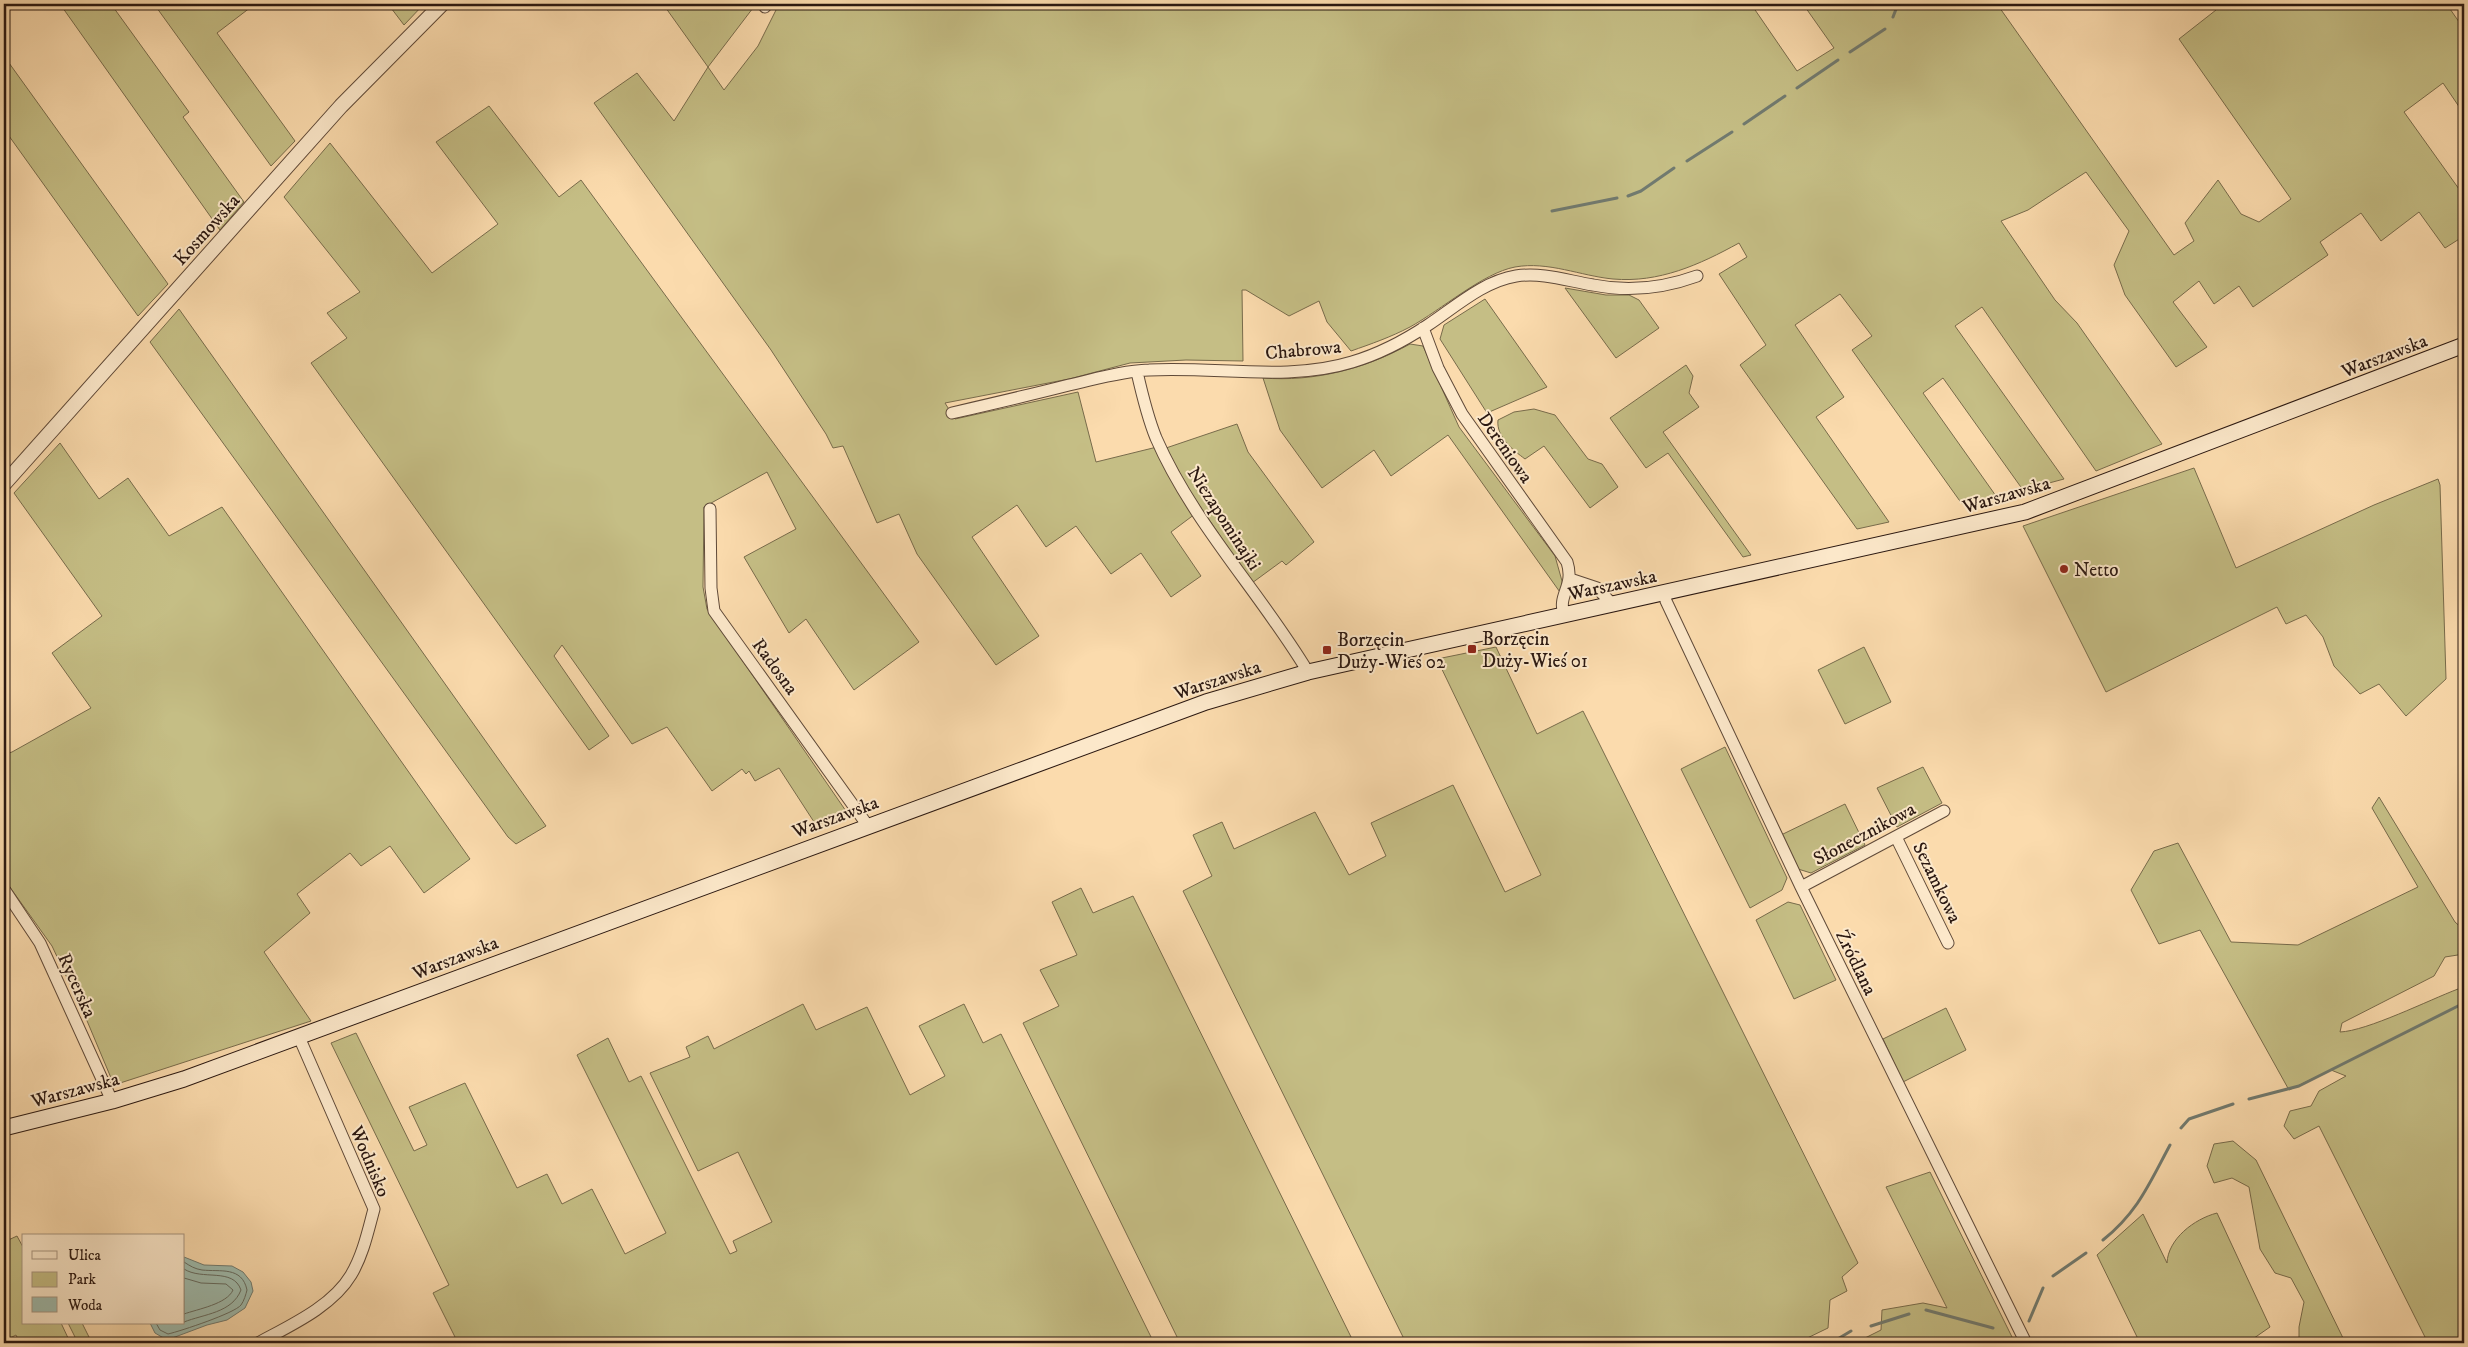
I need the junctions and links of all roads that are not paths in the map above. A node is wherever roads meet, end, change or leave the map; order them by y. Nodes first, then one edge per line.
1 (442, 4) edge
2 (1697, 276) dead end
3 (1423, 328) junction
4 (2464, 345) edge
5 (1137, 372) junction
6 (952, 413) dead end
7 (4, 484) edge
8 (710, 509) dead end
9 (1570, 579) junction
10 (1665, 593) junction
11 (1612, 604) junction
12 (1564, 615) junction
13 (1308, 672) junction
14 (1944, 811) dead end
15 (868, 826) junction
16 (1896, 837) junction
17 (1801, 887) junction
18 (4, 889) edge
19 (1948, 943) dead end
20 (298, 1038) junction
21 (112, 1101) junction
22 (4, 1128) edge
23 (258, 1343) edge
24 (2026, 1343) edge

1 - 7 street, Kosmowska
2 - 3 street, Chabrowa
3 - 5 street, Chabrowa
3 - 9 street, Dereniowa
4 - 10 main road, Warszawska
5 - 6 street, Chabrowa
5 - 13 street, Niezapominajki
8 - 15 street, Radosna
9 - 11 street
9 - 12 street
10 - 11 main road, Warszawska
10 - 17 street, Źródlana
11 - 12 main road, Warszawska
12 - 13 main road, Warszawska
13 - 15 main road, Warszawska
14 - 16 street, Słonecznikowa
15 - 20 main road, Warszawska
16 - 17 street, Słonecznikowa
16 - 19 street, Sezamkowa
17 - 24 street, Źródlana
18 - 21 street, Rycerska
20 - 21 main road, Warszawska
20 - 23 street, Wodnisko
21 - 22 main road, Warszawska

